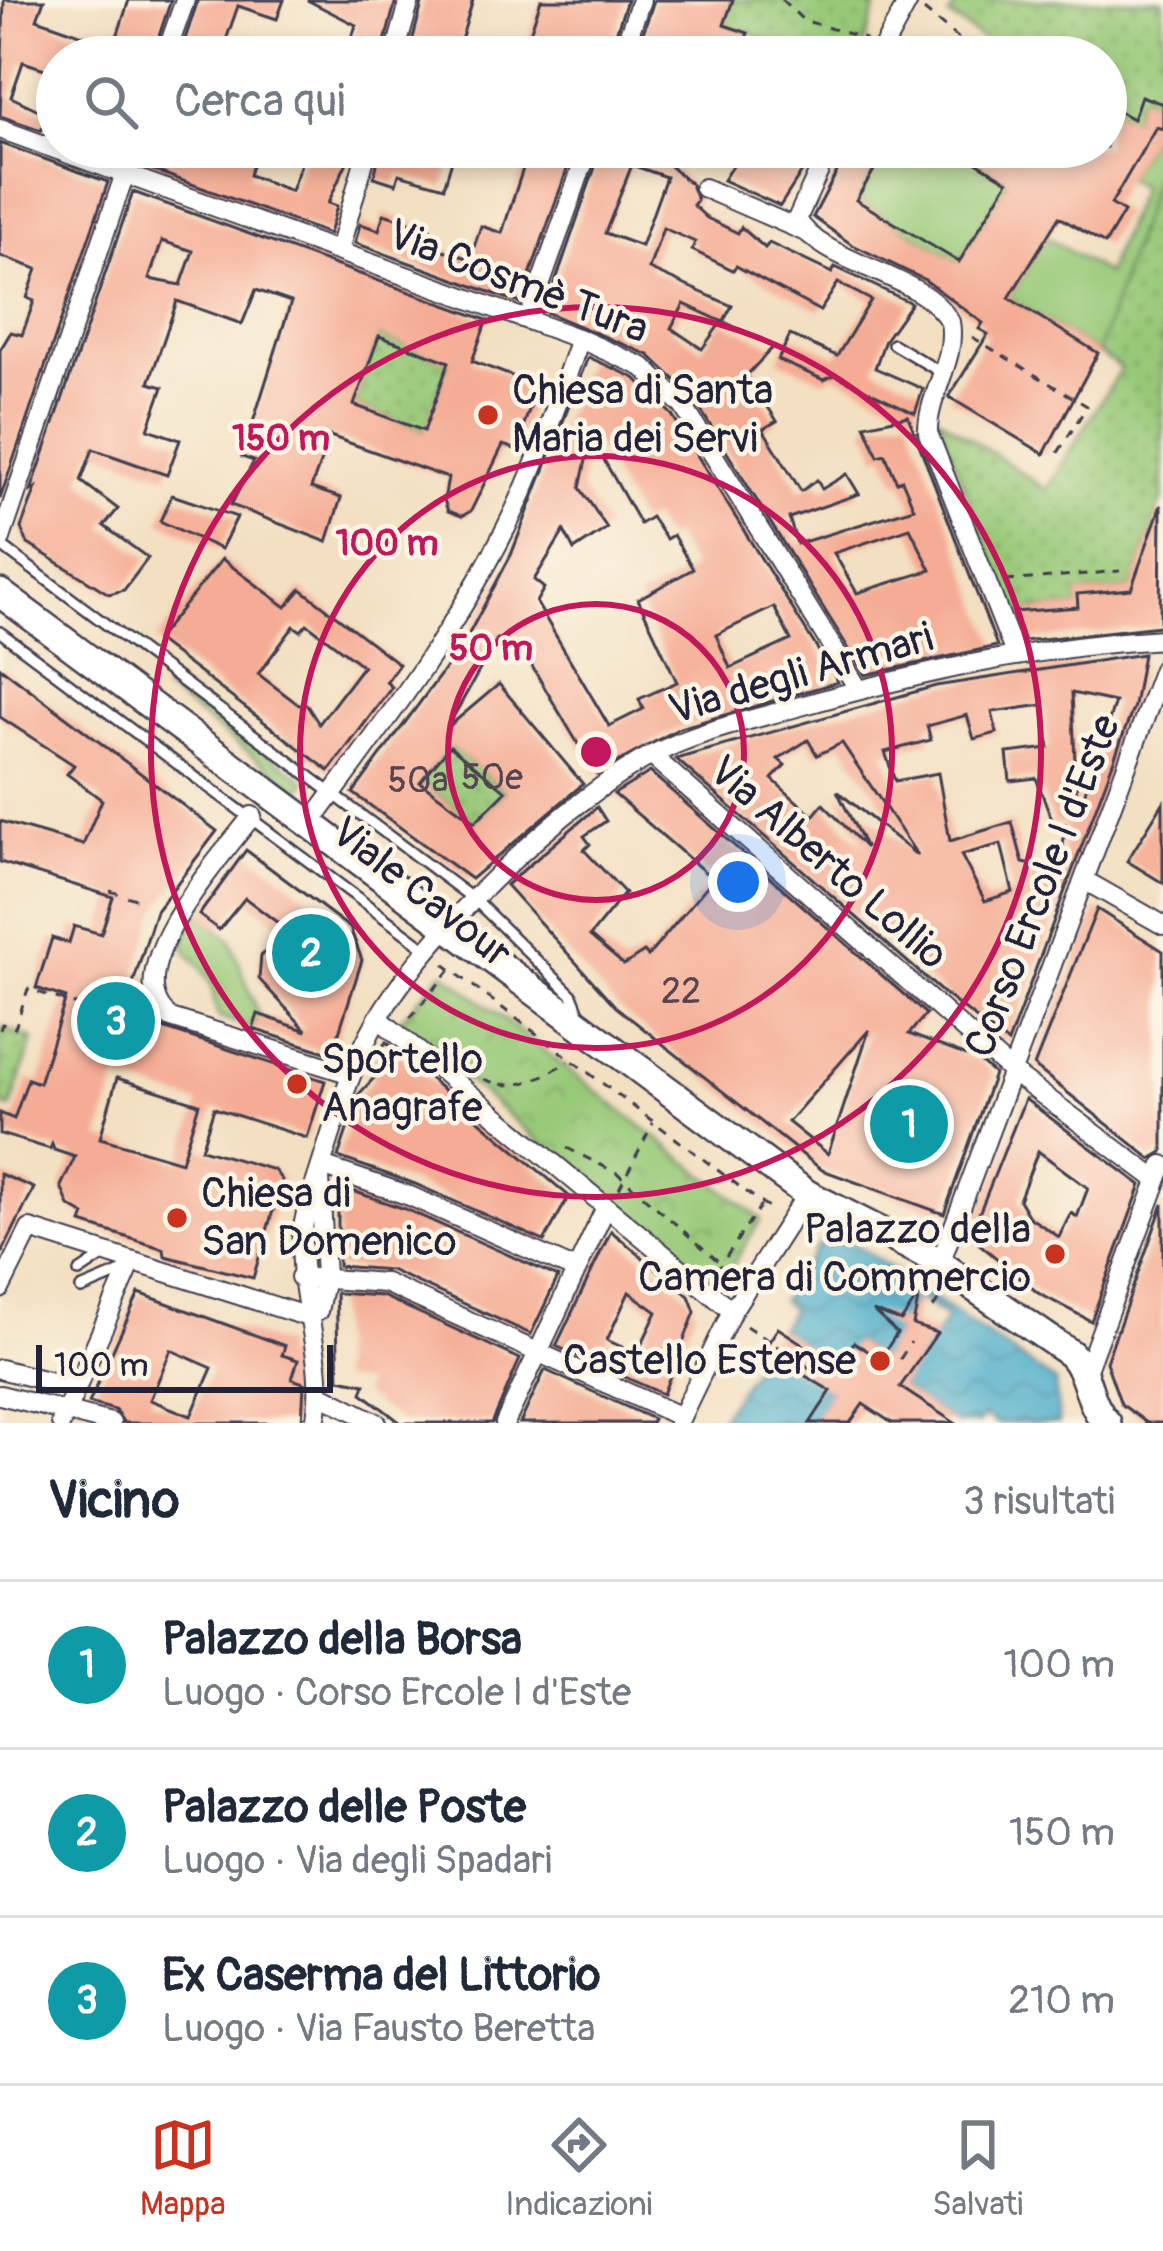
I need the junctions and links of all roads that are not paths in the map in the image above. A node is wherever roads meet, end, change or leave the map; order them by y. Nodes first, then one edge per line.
1 (185, 0) edge
2 (410, 0) edge
3 (641, 0) edge
4 (912, 0) edge
5 (172, 36) edge
6 (400, 36) edge
7 (628, 36) edge
8 (891, 36) edge
9 (0, 129) edge
10 (36, 141) edge
11 (114, 168) edge
12 (127, 168) edge
13 (362, 168) edge
14 (582, 168) edge
15 (820, 168) edge
16 (126, 172) junction
17 (704, 188) dead end
18 (808, 232) junction
19 (338, 250) junction
20 (528, 320) junction
21 (580, 339) junction
22 (893, 344) dead end
23 (942, 373) junction
24 (0, 543) edge
25 (0, 593) edge
26 (0, 632) edge
27 (1163, 639) edge
28 (1015, 654) junction
29 (1163, 669) edge
30 (859, 690) junction
31 (651, 755) junction
32 (332, 794) junction
33 (252, 816) junction
34 (310, 824) junction
35 (1084, 880) junction
36 (476, 901) junction
37 (1163, 925) edge
38 (449, 928) junction
39 (429, 951) junction
40 (378, 1018) junction
41 (585, 1028) junction
42 (1012, 1072) junction
43 (351, 1074) junction
44 (321, 1172) junction
45 (1160, 1173) edge
46 (807, 1194) junction
47 (606, 1207) junction
48 (106, 1254) junction
49 (940, 1263) junction
50 (130, 1266) junction
51 (576, 1270) junction
52 (80, 1272) dead end
53 (301, 1275) junction
54 (325, 1278) junction
55 (0, 1289) edge
56 (81, 1289) dead end
57 (274, 1309) junction
58 (731, 1313) junction
59 (305, 1316) junction
60 (542, 1351) junction
61 (0, 1369) edge
62 (1085, 1375) junction
63 (75, 1388) junction
64 (320, 1394) junction
65 (0, 1396) edge
66 (64, 1417) edge
67 (1097, 1418) edge
68 (679, 1420) edge
69 (110, 1423) edge
70 (315, 1423) edge
71 (377, 1423) edge
72 (506, 1423) edge

1 - 5 street
2 - 6 street
3 - 7 street
4 - 8 street
9 - 10 street, Via Cosmè Tura
11 - 16 street, Via Cosmè Tura
12 - 16 street
13 - 19 street
14 - 20 street
15 - 18 street
16 - 19 street, Via Cosmè Tura
16 - 24 street
17 - 18 street
18 - 23 street
19 - 20 street, Via Cosmè Tura
20 - 21 street, Via Cosmè Tura
21 - 30 street, Via Cosmè Tura
21 - 32 street
22 - 23 lane
23 - 28 street
24 - 32 lane, Viale Cavour
25 - 34 street, Viale Cavour
26 - 33 lane, Viale Cavour
27 - 28 street, Via degli Armari
28 - 30 street, Via degli Armari
29 - 35 street, Corso Ercole I d'Este
30 - 31 street, Via degli Armari
31 - 36 street, Via degli Armari
31 - 42 street, Via Alberto Lollio
32 - 34 street
32 - 36 lane, Viale Cavour
33 - 39 lane, Viale Cavour
33 - 43 street
34 - 38 street, Viale Cavour
35 - 37 street
35 - 42 street, Corso Ercole I d'Este
36 - 38 street, Via degli Armari
36 - 41 lane, Viale Cavour
38 - 39 street, Via degli Armari
38 - 41 street, Viale Cavour
39 - 40 street, Via degli Armari
40 - 43 street, Via degli Armari
40 - 47 street
41 - 46 street, Viale Cavour
42 - 45 street, Via Alberto Lollio
42 - 49 street, Corso Ercole I d'Este
43 - 44 street, Via degli Armari
44 - 51 street
44 - 53 street, Via degli Armari
44 - 54 street
45 - 62 street
46 - 49 street, Viale Cavour
46 - 58 street
47 - 51 street
47 - 58 street
48 - 50 street
48 - 52 lane
48 - 55 street
49 - 62 street, Viale Cavour
50 - 56 lane
50 - 57 street
50 - 63 street
51 - 60 street
53 - 54 street
53 - 57 street
53 - 59 street, Via degli Armari
54 - 59 street
54 - 60 street
57 - 59 street
58 - 68 street
59 - 64 street, Via degli Armari
60 - 68 street
60 - 72 street
61 - 63 street
62 - 67 street
63 - 66 street
64 - 70 street, Via degli Armari
64 - 71 street
65 - 66 street
66 - 69 street

